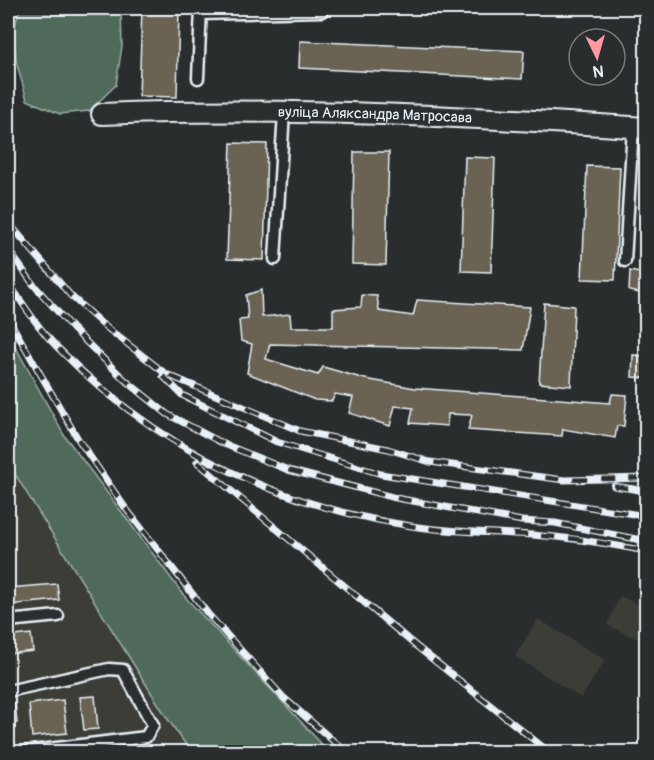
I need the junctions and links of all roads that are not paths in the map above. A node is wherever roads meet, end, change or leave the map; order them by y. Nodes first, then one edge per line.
1 (323, 8) edge
2 (201, 11) edge
3 (198, 78) dead end
4 (284, 112) junction
5 (102, 114) dead end
6 (640, 127) edge
7 (275, 259) dead end
8 (625, 261) dead end
9 (58, 616) dead end
10 (8, 621) edge
11 (8, 691) edge
12 (24, 753) edge

1 - 2 lane
2 - 3 lane
4 - 5 street, вуліца Аляксандра Матросава
4 - 6 street, вуліца Аляксандра Матросава
4 - 7 lane
6 - 8 lane
9 - 10 lane
11 - 12 lane

